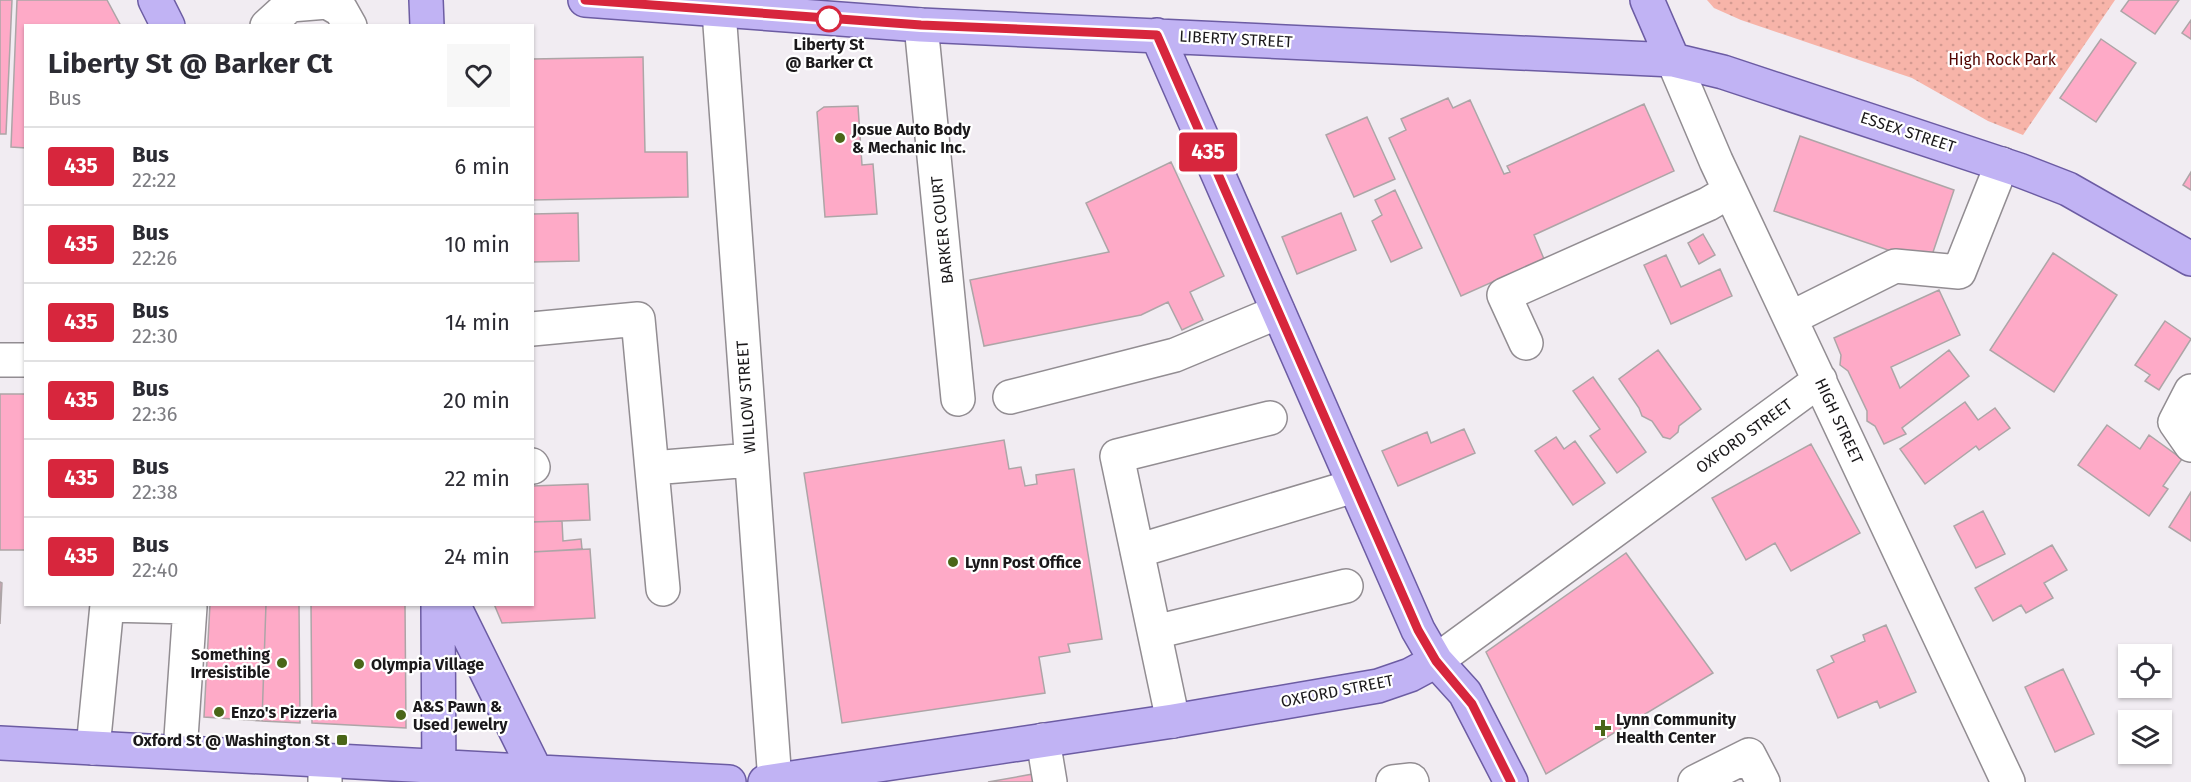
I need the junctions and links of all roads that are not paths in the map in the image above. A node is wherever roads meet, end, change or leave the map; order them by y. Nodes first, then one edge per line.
1 (154, 0) edge
2 (426, 0) edge
3 (585, 0) edge
4 (1647, 0) edge
5 (719, 11) junction
6 (286, 14) edge
7 (167, 24) edge
8 (349, 24) edge
9 (427, 24) edge
10 (921, 25) junction
11 (1157, 35) junction
12 (1672, 60) junction
13 (2002, 164) junction
14 (1731, 191) junction
15 (2191, 259) edge
16 (1278, 312) junction
17 (1791, 318) junction
18 (534, 329) edge
19 (1526, 344) dead end
20 (0, 360) edge
21 (24, 360) edge
22 (1820, 380) junction
23 (2191, 391) edge
24 (1010, 397) dead end
25 (958, 399) dead end
26 (1270, 418) dead end
27 (2191, 445) edge
28 (751, 460) junction
29 (652, 468) junction
30 (1354, 486) junction
31 (1137, 551) junction
32 (1346, 586) dead end
33 (663, 589) dead end
34 (107, 606) edge
35 (148, 606) edge
36 (438, 606) edge
37 (454, 606) edge
38 (1155, 632) junction
39 (1436, 661) junction
40 (1173, 721) junction
41 (1043, 740) junction
42 (0, 743) edge
43 (93, 748) junction
44 (180, 752) junction
45 (325, 771) edge
46 (439, 774) edge
47 (539, 777) edge
48 (729, 782) edge
49 (765, 782) edge
50 (775, 782) edge
51 (1050, 782) edge
52 (1393, 782) edge
53 (1412, 782) edge
54 (1511, 782) edge
55 (1695, 782) edge
56 (1763, 782) edge
57 (2008, 782) edge

1 - 7 main road
2 - 9 main road
3 - 5 main road, LIBERTY STREET
4 - 12 main road
5 - 10 main road, LIBERTY STREET
5 - 28 street, WILLOW STREET
6 - 8 street
10 - 11 main road, LIBERTY STREET
10 - 25 street, BARKER COURT
11 - 12 main road, LIBERTY STREET
11 - 16 main road
12 - 13 main road, ESSEX STREET
12 - 14 street, HIGH STREET
13 - 15 main road, ESSEX STREET
13 - 17 street
14 - 17 street, HIGH STREET
14 - 19 street
16 - 24 street
16 - 30 main road
17 - 22 street, HIGH STREET
18 - 29 street
20 - 21 street
22 - 39 street, OXFORD STREET
22 - 57 street, HIGH STREET
23 - 27 street
26 - 31 street
28 - 29 street
28 - 50 street, WILLOW STREET
29 - 33 street
30 - 31 street
30 - 39 main road
31 - 38 street
32 - 38 street
34 - 43 street
35 - 44 street
36 - 46 main road
37 - 47 main road
38 - 40 street
39 - 40 main road, OXFORD STREET
39 - 54 main road
40 - 41 main road, OXFORD STREET
41 - 50 main road, OXFORD STREET
41 - 51 street
42 - 43 main road
43 - 44 main road
44 - 45 main road
45 - 46 main road
46 - 47 main road
47 - 48 main road
49 - 50 main road, OXFORD STREET
52 - 53 street
55 - 56 street

